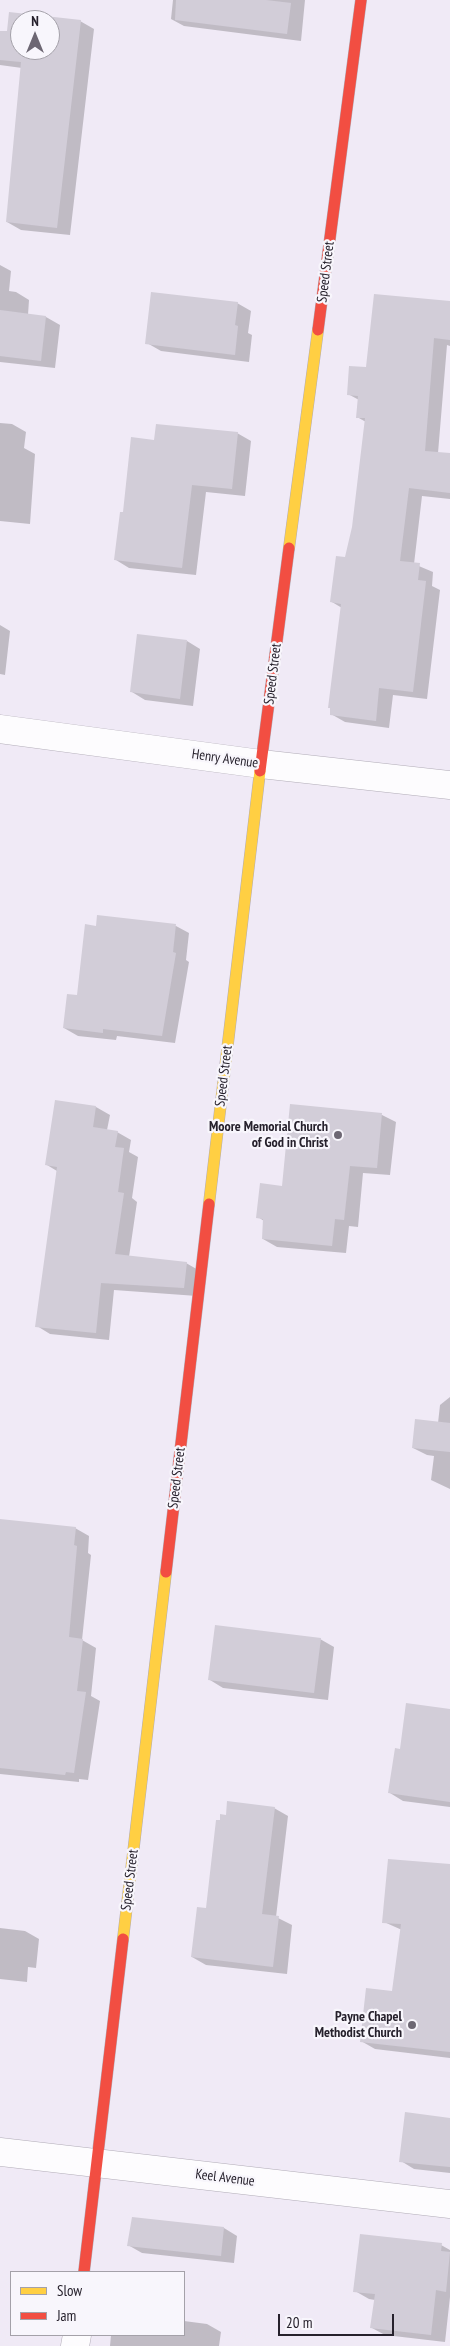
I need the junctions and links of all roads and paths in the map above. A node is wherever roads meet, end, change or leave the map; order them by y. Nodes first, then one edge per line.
1 (361, 0) edge
2 (0, 729) edge
3 (261, 764) junction
4 (450, 785) edge
5 (0, 2152) edge
6 (96, 2163) junction
7 (450, 2204) edge
8 (84, 2271) edge

1 - 3 street, Speed Street
2 - 3 street, Henry Avenue
3 - 4 street, Henry Avenue
3 - 6 street, Speed Street
5 - 6 street, Keel Avenue
6 - 7 street, Keel Avenue
6 - 8 street, Speed Street

